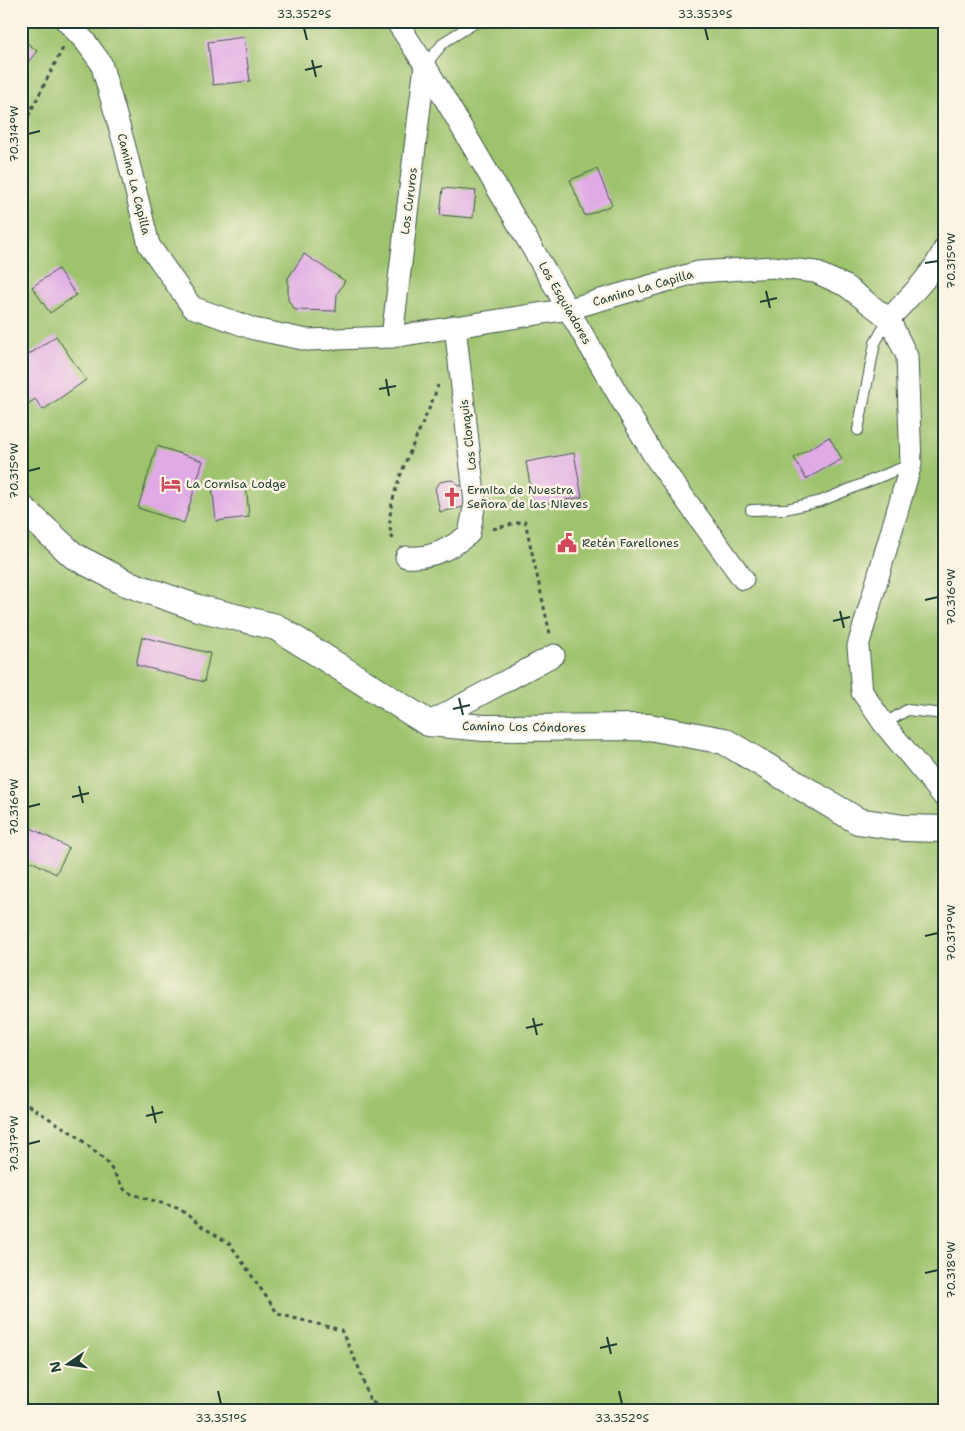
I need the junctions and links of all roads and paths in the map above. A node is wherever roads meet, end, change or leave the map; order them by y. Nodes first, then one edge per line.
1 (396, 21) edge
2 (478, 21) edge
3 (70, 25) edge
4 (425, 66) junction
5 (21, 130) edge
6 (944, 249) edge
7 (569, 309) junction
8 (889, 320) junction
9 (455, 326) junction
10 (392, 337) junction
11 (440, 380) dead end
12 (858, 430) dead end
13 (911, 464) junction
14 (21, 507) edge
15 (751, 510) dead end
16 (469, 534) junction
17 (406, 557) joint
18 (743, 579) dead end
19 (554, 654) joint
20 (944, 714) edge
21 (428, 723) junction
22 (884, 724) junction
23 (943, 796) edge
24 (944, 828) edge
25 (21, 1101) edge
26 (388, 1410) edge

1 - 4 street, Los Esquiadores
2 - 4 lane
3 - 5 path
3 - 10 street, Camino La Capilla
4 - 7 street, Los Esquiadores
4 - 10 street, Los Cururos
6 - 8 street
7 - 8 street, Camino La Capilla
7 - 9 street, Camino La Capilla
7 - 18 street, Los Esquiadores
8 - 12 lane
8 - 13 street, Camino La Capilla
9 - 10 street, Camino La Capilla
9 - 16 street, Los Clonquis
11 - 17 path
13 - 15 lane
13 - 22 street, Camino La Capilla
14 - 21 street, Camino Los Cóndores
16 - 17 street
16 - 19 path
19 - 21 street
20 - 22 lane
21 - 24 street, Camino Los Cóndores
22 - 23 street, Camino La Capilla
25 - 26 path

